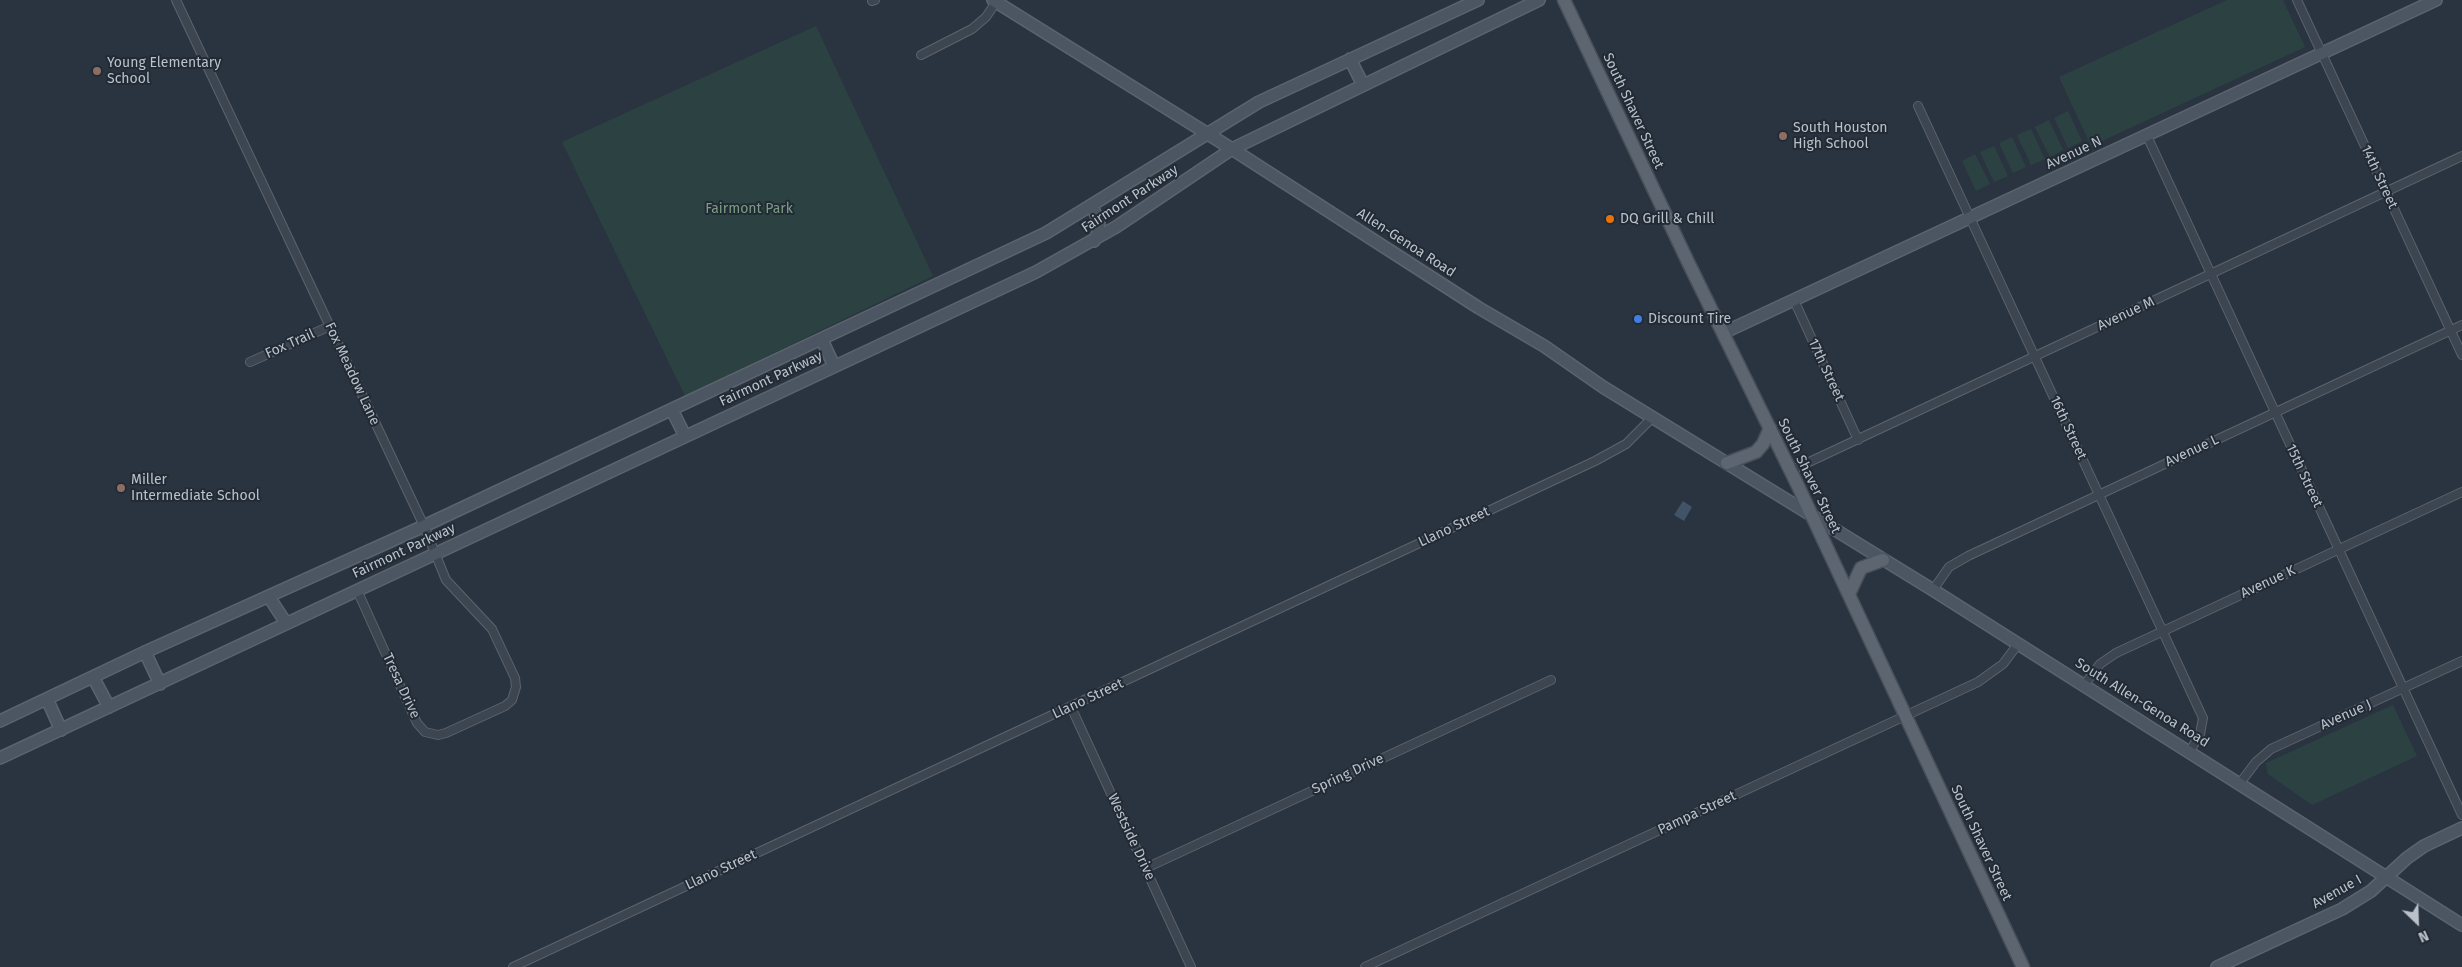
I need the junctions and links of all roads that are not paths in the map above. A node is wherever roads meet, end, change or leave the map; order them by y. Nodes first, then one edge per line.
1 (176, 0) edge
2 (1478, 0) edge
3 (1539, 0) edge
4 (1564, 0) edge
5 (2297, 0) edge
6 (2436, 0) edge
7 (994, 1) edge
8 (2323, 54) junction
9 (921, 55) dead end
10 (1350, 59) junction
11 (1363, 85) junction
12 (1918, 106) dead end
13 (1207, 134) junction
14 (2147, 136) junction
15 (1232, 148) junction
16 (2462, 156) edge
17 (2386, 192) junction
18 (1092, 206) junction
19 (1970, 218) junction
20 (1094, 241) junction
21 (2211, 274) junction
22 (1794, 300) junction
23 (2462, 325) edge
24 (330, 326) junction
25 (2450, 330) junction
26 (1723, 334) junction
27 (822, 340) junction
28 (2462, 355) edge
29 (2035, 357) junction
30 (250, 362) dead end
31 (834, 366) junction
32 (672, 410) junction
33 (2275, 412) junction
34 (1653, 417) junction
35 (1770, 428) junction
36 (685, 436) junction
37 (1858, 440) junction
38 (1727, 462) junction
39 (1790, 471) junction
40 (2462, 492) edge
41 (2099, 494) junction
42 (1808, 513) junction
43 (424, 526) junction
44 (2339, 550) junction
45 (434, 554) junction
46 (1883, 560) junction
47 (357, 590) junction
48 (1933, 590) junction
49 (1849, 594) junction
50 (269, 597) junction
51 (286, 623) junction
52 (2162, 632) junction
53 (2018, 644) junction
54 (145, 652) junction
55 (2462, 661) edge
56 (93, 677) junction
57 (1551, 680) dead end
58 (160, 684) junction
59 (2084, 685) junction
60 (2403, 689) junction
61 (47, 699) junction
62 (109, 707) junction
63 (1070, 707) junction
64 (1905, 717) junction
65 (475, 720) joint
66 (0, 721) edge
67 (61, 730) junction
68 (2190, 751) junction
69 (0, 758) edge
70 (2240, 783) junction
71 (2462, 815) edge
72 (2462, 828) edge
73 (1146, 868) junction
74 (2387, 877) junction
75 (2462, 925) edge
76 (513, 967) edge
77 (1191, 967) edge
78 (1365, 967) edge
79 (2023, 967) edge
80 (2217, 967) edge

1 - 24 street, Fox Meadow Lane
2 - 10 main road, Fairmont Parkway
3 - 11 main road, Fairmont Parkway
4 - 26 main road, South Shaver Street
5 - 8 street, 14th Street
6 - 8 main road, Avenue N
7 - 9 street
7 - 13 main road, Allen-Genoa Road
8 - 14 main road, Avenue N
8 - 17 street, 14th Street
10 - 11 main road
10 - 13 main road, Fairmont Parkway
11 - 15 main road, Fairmont Parkway
12 - 19 street, 16th Street
13 - 15 main road, Allen-Genoa Road
13 - 18 main road, Fairmont Parkway
14 - 19 main road, Avenue N
14 - 21 street, 15th Street
15 - 20 main road, Fairmont Parkway
15 - 34 main road, Allen-Genoa Road
16 - 17 street, Avenue M
17 - 21 street, Avenue M
17 - 25 street, 14th Street
18 - 20 main road
18 - 27 main road, Fairmont Parkway
19 - 22 main road, Avenue N
19 - 29 street, 16th Street
20 - 31 main road, Fairmont Parkway
21 - 29 street, Avenue M
21 - 33 street, 15th Street
22 - 26 main road, Avenue N
22 - 37 street, 17th Street
23 - 25 street, Avenue L
24 - 30 street, Fox Trail
24 - 43 street, Fox Meadow Lane
25 - 28 street, 14th Street
25 - 33 street, Avenue L
26 - 35 main road, South Shaver Street
27 - 31 main road
27 - 32 main road, Fairmont Parkway
29 - 37 street, Avenue M
29 - 41 street, 16th Street
31 - 36 main road, Fairmont Parkway
32 - 36 main road
32 - 43 main road, Fairmont Parkway
33 - 41 street, Avenue L
33 - 44 street, 15th Street
34 - 38 main road, Allen-Genoa Road
34 - 63 street, Llano Street
35 - 38 main road
35 - 39 main road, South Shaver Street
36 - 45 main road, Fairmont Parkway
37 - 39 street, Avenue M
38 - 42 main road, Allen-Genoa Road
39 - 42 main road, South Shaver Street
40 - 44 street, Avenue K
41 - 48 street, Avenue L
41 - 52 street, 16th Street
42 - 46 main road, South Allen-Genoa Road
42 - 49 main road, South Shaver Street
43 - 45 street, Fox Meadow Lane
43 - 50 main road, Fairmont Parkway
44 - 52 street, Avenue K
44 - 60 street, 15th Street
45 - 47 main road, Fairmont Parkway
45 - 65 street, Fox Meadow Lane
46 - 48 main road, South Allen-Genoa Road
46 - 49 main road
47 - 51 main road, Fairmont Parkway
47 - 65 street, Tresa Drive
48 - 53 main road, South Allen-Genoa Road
49 - 64 main road, South Shaver Street
50 - 51 main road
50 - 54 main road, Fairmont Parkway
51 - 58 main road, Fairmont Parkway
52 - 59 street, Avenue K
52 - 68 street, 16th Street
53 - 59 main road, South Allen-Genoa Road
53 - 64 street, Pampa Street
54 - 56 main road, Fairmont Parkway
54 - 58 main road
55 - 60 street, Avenue J
56 - 61 main road, Fairmont Parkway
56 - 62 main road
57 - 73 street, Spring Drive
58 - 62 main road, Fairmont Parkway
59 - 68 main road, South Allen-Genoa Road
60 - 70 street, Avenue J
60 - 71 street, 15th Street
61 - 66 main road, Fairmont Parkway
61 - 67 main road
62 - 67 main road, Fairmont Parkway
63 - 73 street, Westside Drive
63 - 76 street, Llano Street
64 - 78 street, Pampa Street
64 - 79 main road, South Shaver Street
67 - 69 main road, Fairmont Parkway
68 - 70 main road, South Allen-Genoa Road
70 - 74 main road, South Allen-Genoa Road
72 - 74 main road, Avenue I
73 - 77 street, Westside Drive
74 - 75 main road, South Allen-Genoa Road
74 - 80 main road, Avenue I

